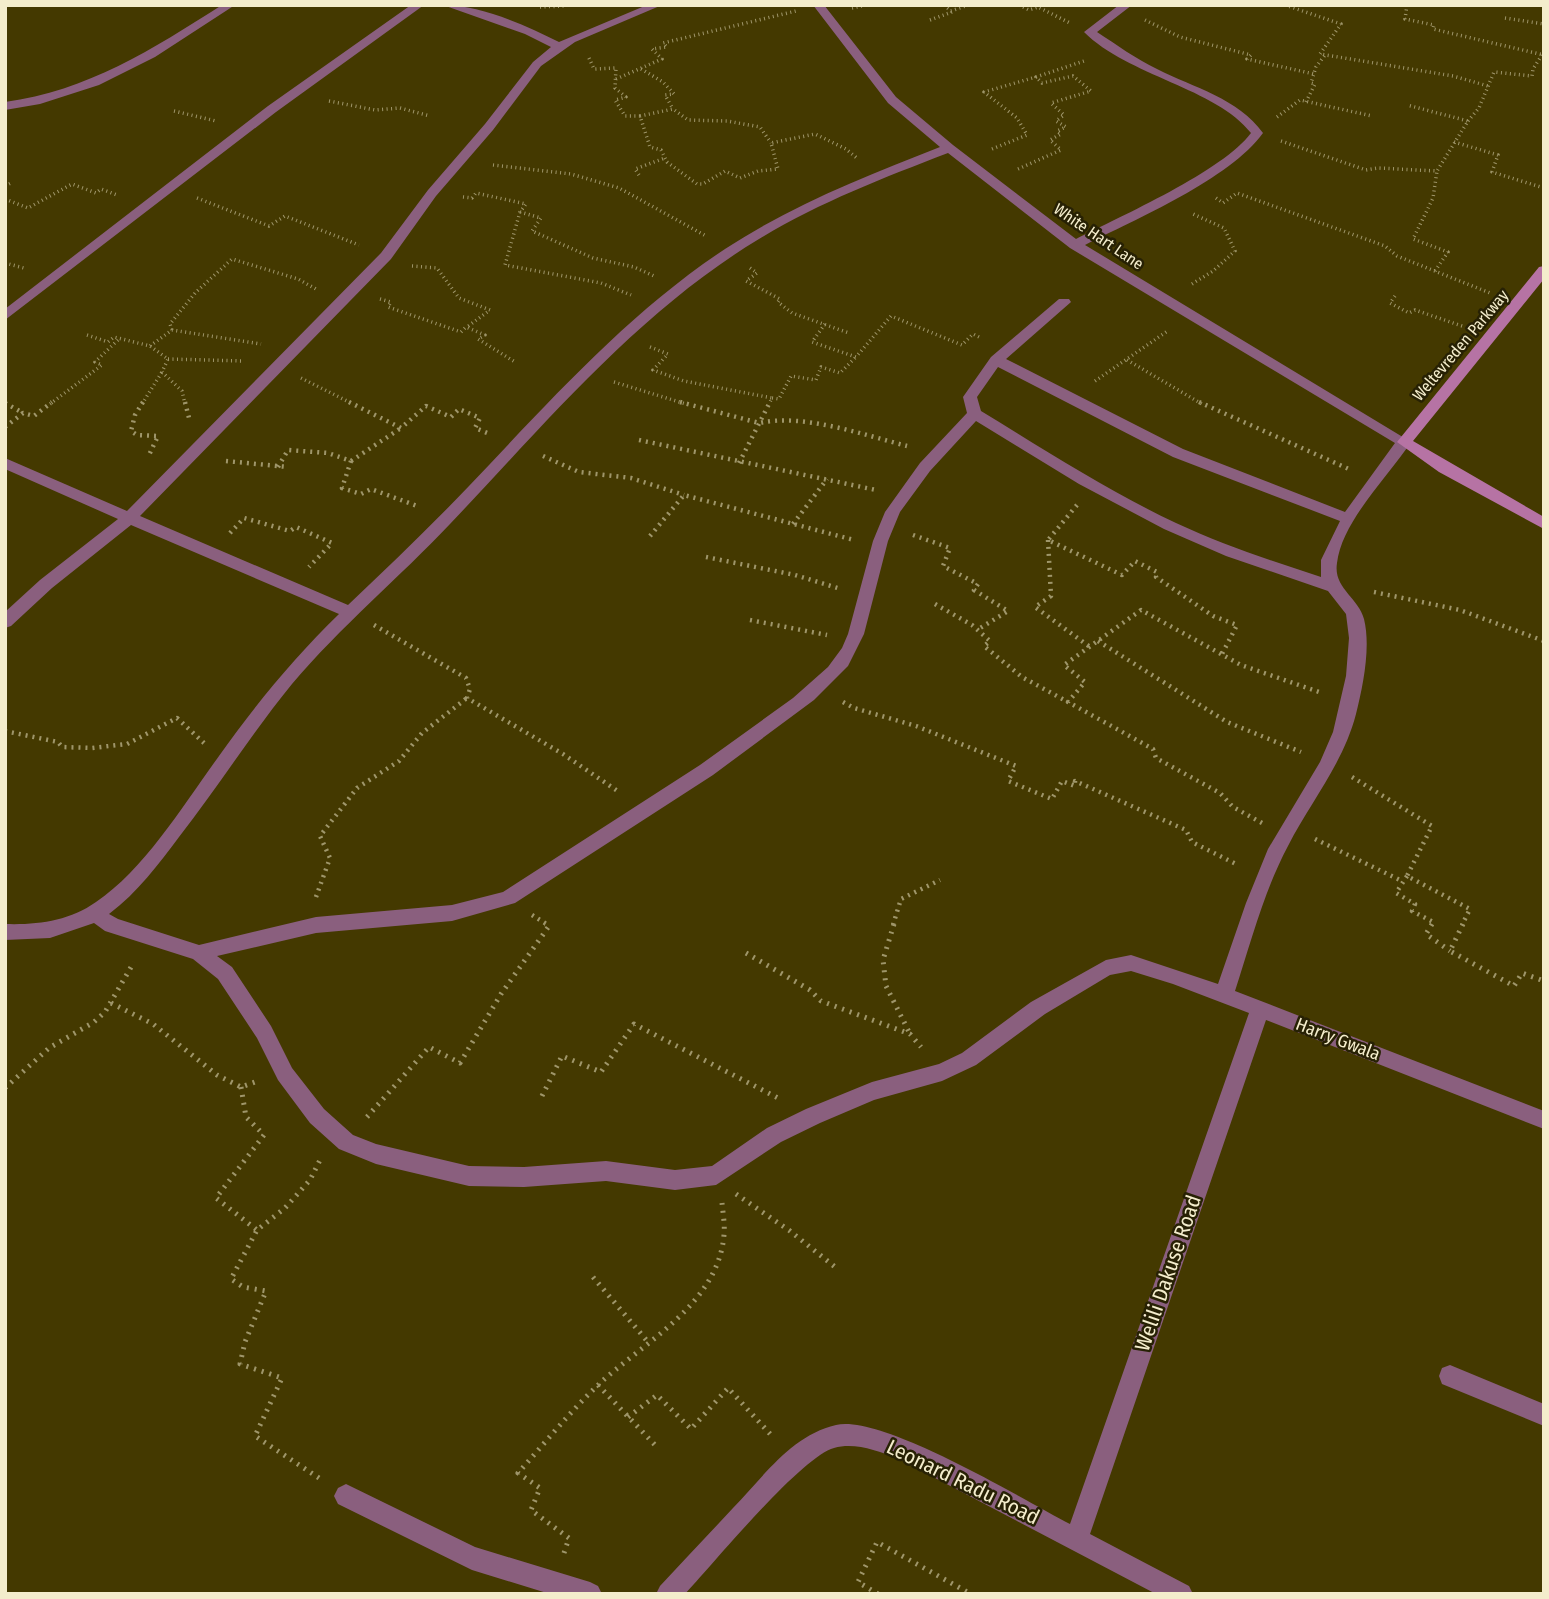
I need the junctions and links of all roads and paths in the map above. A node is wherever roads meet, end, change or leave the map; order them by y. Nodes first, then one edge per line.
1 (230, 5) edge
2 (419, 5) edge
3 (448, 5) edge
4 (657, 5) edge
5 (818, 5) edge
6 (944, 5) edge
7 (968, 5) edge
8 (1020, 5) edge
9 (1285, 5) edge
10 (1407, 5) edge
11 (1125, 7) edge
12 (951, 11) junction
13 (1505, 18) dead end
14 (930, 20) dead end
15 (1544, 24) edge
16 (1090, 33) junction
17 (565, 44) junction
18 (1116, 50) junction
19 (1325, 55) junction
20 (1543, 55) edge
21 (641, 68) junction
22 (1314, 74) junction
23 (1035, 77) junction
24 (616, 79) junction
25 (1488, 86) junction
26 (294, 94) junction
27 (1306, 102) junction
28 (1407, 105) dead end
29 (5, 106) edge
30 (673, 109) junction
31 (640, 116) junction
32 (1372, 116) dead end
33 (430, 117) dead end
34 (1468, 121) junction
35 (1254, 129) junction
36 (1454, 142) junction
37 (771, 143) junction
38 (949, 148) junction
39 (463, 156) junction
40 (665, 158) junction
41 (965, 160) junction
42 (1437, 171) junction
43 (639, 175) dead end
44 (879, 175) junction
45 (992, 181) junction
46 (13, 182) dead end
47 (1190, 183) junction
48 (5, 186) edge
49 (171, 187) junction
50 (1544, 188) edge
51 (432, 193) junction
52 (1162, 198) junction
53 (5, 200) edge
54 (147, 206) junction
55 (520, 212) junction
56 (1075, 245) junction
57 (729, 252) junction
58 (383, 260) junction
59 (1544, 270) edge
60 (1434, 271) junction
61 (681, 287) junction
62 (1395, 296) dead end
63 (347, 299) junction
64 (1168, 300) junction
65 (1064, 302) dead end
66 (1516, 305) junction
67 (388, 307) dead end
68 (658, 307) junction
69 (1192, 313) junction
70 (5, 316) edge
71 (825, 324) junction
72 (466, 327) junction
73 (172, 330) junction
74 (849, 333) dead end
75 (87, 335) dead end
76 (1489, 335) junction
77 (623, 336) junction
78 (120, 339) junction
79 (150, 346) junction
80 (297, 346) junction
81 (1002, 354) junction
82 (856, 357) junction
83 (168, 359) junction
84 (515, 362) dead end
85 (278, 365) junction
86 (162, 372) junction
87 (586, 372) junction
88 (772, 398) junction
89 (5, 403) edge
90 (23, 413) junction
91 (975, 414) junction
92 (759, 423) junction
93 (5, 427) edge
94 (401, 428) junction
95 (213, 434) junction
96 (639, 440) dead end
97 (1404, 442) junction
98 (516, 445) junction
99 (939, 453) junction
100 (194, 455) junction
101 (351, 461) junction
102 (5, 463) edge
103 (740, 463) junction
104 (278, 467) junction
105 (288, 467) dead end
106 (174, 475) junction
107 (827, 479) junction
108 (1374, 480) junction
109 (1094, 486) junction
110 (684, 495) junction
111 (904, 496) junction
112 (447, 517) junction
113 (129, 518) junction
114 (1349, 519) junction
115 (793, 524) junction
116 (1544, 524) edge
117 (885, 526) junction
118 (650, 536) dead end
119 (1048, 540) junction
120 (878, 547) junction
121 (209, 554) junction
122 (706, 557) dead end
123 (1334, 587) junction
124 (289, 588) junction
125 (865, 596) junction
126 (935, 604) dead end
127 (351, 612) junction
128 (750, 620) dead end
129 (5, 622) edge
130 (977, 630) junction
131 (855, 640) junction
132 (1098, 641) junction
133 (1544, 641) edge
134 (1090, 647) junction
135 (1222, 654) junction
136 (817, 688) junction
137 (467, 698) junction
138 (1068, 702) junction
139 (1349, 702) junction
140 (5, 731) edge
141 (230, 756) junction
142 (1328, 763) junction
143 (644, 812) junction
144 (1288, 830) junction
145 (1265, 876) junction
146 (1407, 876) junction
147 (940, 880) dead end
148 (1402, 881) junction
149 (509, 898) junction
150 (95, 914) junction
151 (305, 928) junction
152 (130, 931) junction
153 (5, 932) edge
154 (1450, 951) junction
155 (199, 953) junction
156 (746, 953) dead end
157 (1544, 981) edge
158 (1224, 995) junction
159 (111, 1003) junction
160 (1260, 1009) junction
161 (911, 1034) junction
162 (942, 1072) junction
163 (285, 1074) junction
164 (241, 1087) junction
165 (5, 1088) edge
166 (542, 1096) dead end
167 (813, 1116) junction
168 (1544, 1120) edge
169 (346, 1142) junction
170 (716, 1175) junction
171 (257, 1230) junction
172 (835, 1267) dead end
173 (593, 1277) dead end
174 (648, 1342) junction
175 (1450, 1376) dead end
176 (598, 1385) junction
177 (1544, 1415) edge
178 (628, 1417) junction
179 (656, 1446) dead end
180 (794, 1460) junction
181 (346, 1496) joint
182 (1077, 1538) junction
183 (554, 1584) junction
184 (590, 1594) edge
185 (668, 1594) edge
186 (878, 1594) edge
187 (971, 1594) edge
188 (1181, 1594) edge

1 - 29 street
2 - 26 street
3 - 17 street
4 - 17 street
5 - 21 path
5 - 38 street, White Hart Lane
6 - 12 path
7 - 12 path
8 - 16 path
9 - 19 path
10 - 20 path
11 - 16 street
11 - 22 path
12 - 14 path
13 - 15 path
16 - 18 street
17 - 24 path
17 - 39 street
18 - 23 path
18 - 35 street
19 - 22 path
19 - 25 path
20 - 25 path
21 - 24 path
21 - 30 path
22 - 27 path
23 - 41 path
23 - 45 path
24 - 31 path
25 - 34 path
26 - 33 path
26 - 49 street
27 - 32 path
27 - 35 path
28 - 34 path
30 - 31 path
30 - 37 path
31 - 40 path
34 - 36 path
35 - 42 path
35 - 47 street
36 - 42 path
36 - 50 path
37 - 40 path
37 - 44 path
38 - 41 street, White Hart Lane
38 - 44 street
39 - 51 street
39 - 57 path
40 - 43 path
41 - 45 street, White Hart Lane
42 - 60 path
44 - 57 street
45 - 56 street, White Hart Lane
46 - 48 path
47 - 52 street
47 - 60 path
49 - 54 street
49 - 58 path
51 - 55 path
51 - 58 street
52 - 56 street
52 - 64 path
53 - 54 path
54 - 70 street
55 - 61 path
55 - 68 path
56 - 64 street, White Hart Lane
57 - 61 street
57 - 71 path
58 - 63 street
58 - 72 path
59 - 66 street, Weltevreden Parkway
60 - 66 path
61 - 68 street
62 - 76 path
63 - 73 path
63 - 80 street
64 - 69 street, White Hart Lane
65 - 81 street
66 - 76 street, Weltevreden Parkway
67 - 72 path
68 - 77 street
69 - 97 street, White Hart Lane
69 - 108 path
71 - 74 path
71 - 82 path
72 - 84 path
73 - 79 path
73 - 80 path
75 - 78 path
76 - 97 street, Weltevreden Parkway
77 - 87 street
77 - 88 path
78 - 79 path
78 - 90 path
79 - 83 path
80 - 85 street
81 - 82 path
81 - 91 street
81 - 114 street
82 - 88 path
83 - 85 path
83 - 86 path
85 - 94 path
85 - 95 street
86 - 95 path
86 - 106 path
87 - 92 path
87 - 98 street
88 - 92 path
89 - 90 path
90 - 93 path
91 - 99 street
91 - 109 street
92 - 99 path
92 - 103 path
94 - 98 path
94 - 101 path
95 - 100 street
96 - 103 path
97 - 108 street
97 - 116 street
98 - 110 path
98 - 112 street
99 - 111 street
100 - 104 path
100 - 106 street
101 - 104 path
101 - 112 path
102 - 113 street
103 - 107 path
104 - 105 path
106 - 113 street
107 - 111 path
107 - 115 path
108 - 114 street
109 - 119 path
109 - 123 street
110 - 115 path
110 - 118 path
111 - 117 street
112 - 127 street
113 - 121 street
113 - 129 street
114 - 123 street
115 - 120 path
117 - 120 street
117 - 130 path
119 - 134 path
119 - 135 path
120 - 125 street
121 - 124 street
121 - 124 path
122 - 125 path
123 - 133 path
123 - 139 street
124 - 127 street
125 - 131 street
126 - 130 path
127 - 137 path
127 - 141 street
128 - 131 path
130 - 138 path
131 - 136 street
132 - 134 path
132 - 135 path
132 - 142 path
134 - 138 path
135 - 139 path
136 - 143 street
136 - 145 path
137 - 143 path
137 - 151 path
138 - 144 path
139 - 142 street
140 - 141 path
141 - 150 street
142 - 144 street
142 - 146 path
143 - 149 street
144 - 145 street
144 - 148 path
145 - 158 street
146 - 148 path
146 - 154 path
147 - 161 path
148 - 154 path
149 - 151 street
149 - 169 path
150 - 152 street
150 - 153 street
151 - 155 street
152 - 155 street
152 - 159 path
154 - 157 path
155 - 163 street
156 - 161 path
158 - 160 street, Harry Gwala
158 - 162 street, Harry Gwala
159 - 164 path
159 - 165 path
160 - 168 street, Harry Gwala
160 - 182 street, Welili Dakuse Road
161 - 162 path
162 - 167 street
163 - 164 path
163 - 169 street
164 - 171 path
166 - 167 path
167 - 170 street
169 - 170 street
169 - 171 path
170 - 172 path
170 - 174 path
171 - 181 path
173 - 174 path
174 - 176 path
175 - 177 street
176 - 178 path
176 - 183 path
178 - 179 path
178 - 180 path
180 - 182 street, Leonard Radu Road
180 - 185 street, Leonard Radu Road
181 - 183 street
182 - 188 street, Leonard Radu Road
183 - 184 street
186 - 187 path

